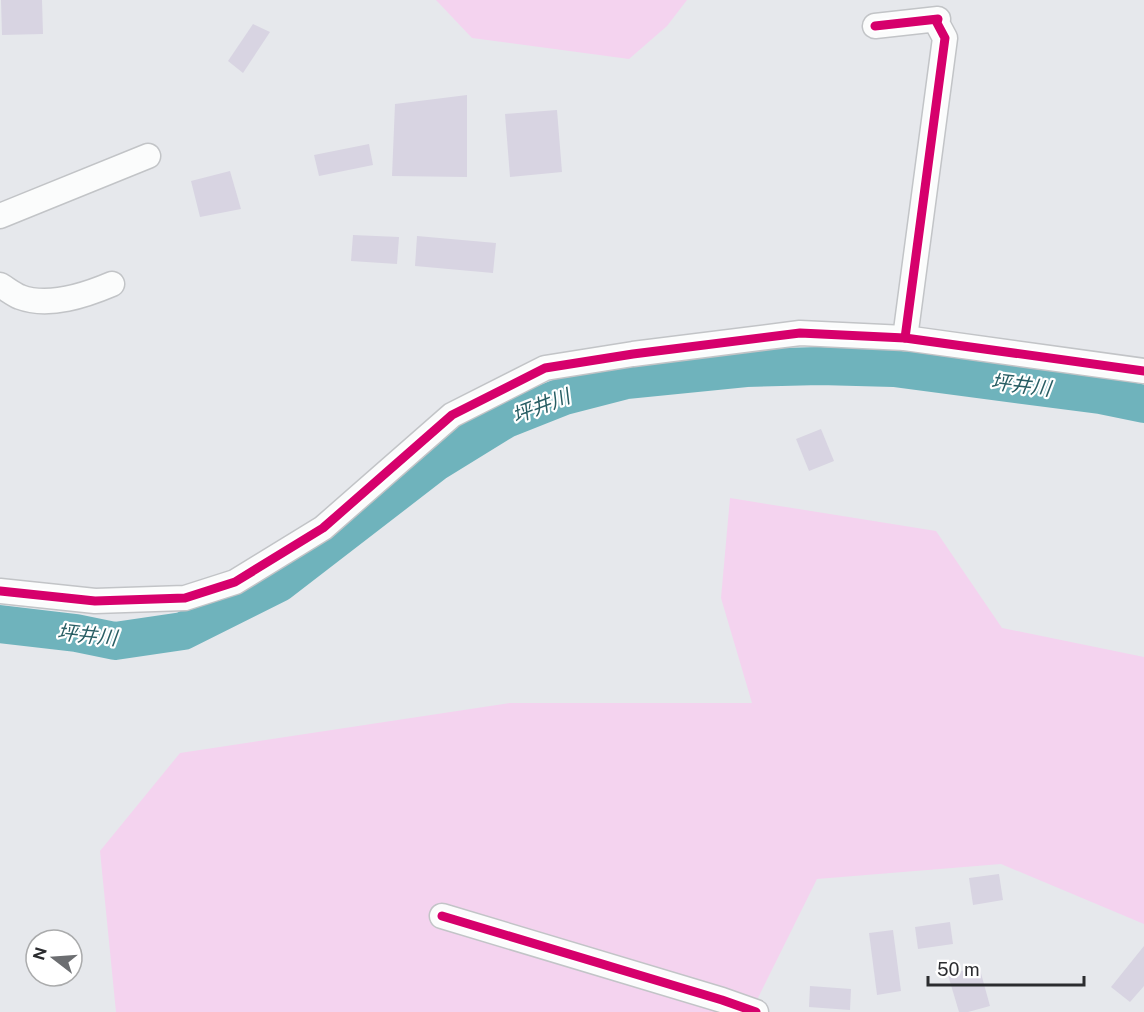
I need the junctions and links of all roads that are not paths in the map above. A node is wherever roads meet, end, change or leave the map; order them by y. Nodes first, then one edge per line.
1 (875, 26) dead end
2 (148, 156) dead end
3 (0, 216) edge
4 (112, 284) dead end
5 (0, 285) edge
6 (905, 338) junction
7 (1144, 371) edge
8 (0, 591) edge
9 (442, 916) dead end
10 (756, 1012) edge

1 - 6 street
2 - 3 street
4 - 5 street
6 - 7 street
6 - 8 street
9 - 10 street

